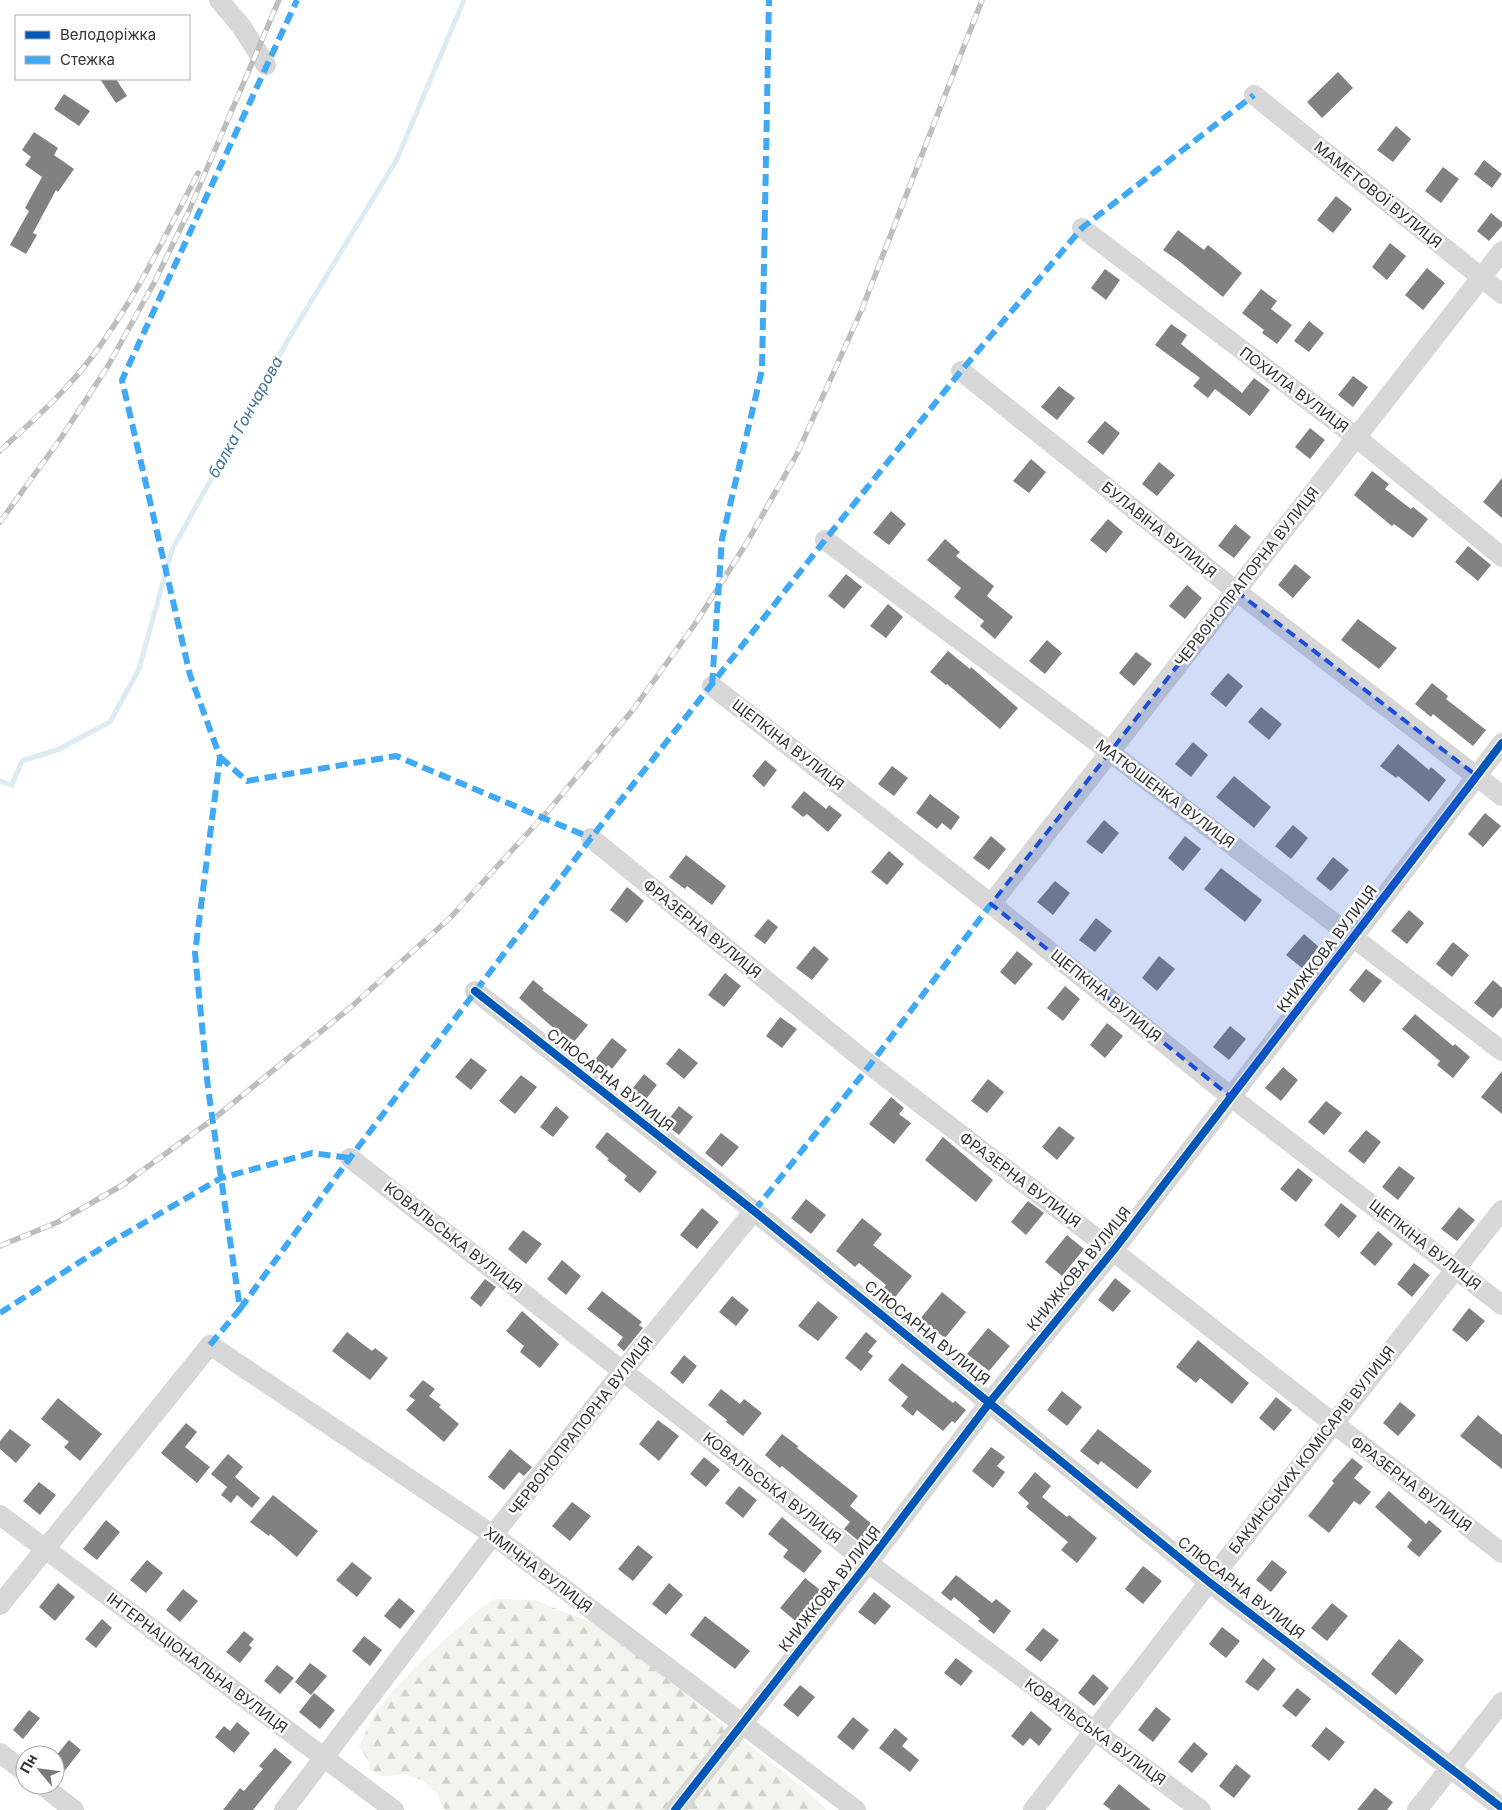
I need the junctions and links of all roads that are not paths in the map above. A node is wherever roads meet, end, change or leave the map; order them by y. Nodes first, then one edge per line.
1 (219, 0) edge
2 (266, 65) dead end
3 (1254, 95) dead end
4 (1082, 228) dead end
5 (1502, 251) edge
6 (1480, 277) junction
7 (1502, 294) edge
8 (961, 371) dead end
9 (1356, 437) junction
10 (825, 540) dead end
11 (1502, 557) edge
12 (1236, 591) junction
13 (712, 686) dead end
14 (1502, 743) edge
15 (1110, 752) junction
16 (1477, 776) junction
17 (1502, 796) edge
18 (591, 838) dead end
19 (992, 904) junction
20 (1352, 938) junction
21 (475, 991) dead end
22 (1502, 1052) edge
23 (1231, 1097) junction
24 (350, 1158) dead end
25 (1502, 1210) edge
26 (754, 1211) junction
27 (1113, 1251) junction
28 (1456, 1268) junction
29 (1502, 1305) edge
30 (623, 1370) junction
31 (990, 1402) junction
32 (1333, 1423) junction
33 (0, 1515) edge
34 (494, 1536) junction
35 (44, 1548) junction
36 (1502, 1553) edge
37 (868, 1563) junction
38 (1209, 1582) junction
39 (0, 1604) edge
40 (1502, 1702) edge
41 (743, 1724) junction
42 (1094, 1731) junction
43 (0, 1753) edge
44 (323, 1759) junction
45 (15, 1764) edge
46 (1450, 1769) junction
47 (55, 1795) edge
48 (1502, 1808) edge
49 (74, 1810) edge
50 (284, 1810) edge
51 (394, 1810) edge
52 (675, 1810) edge
53 (856, 1810) edge
54 (1033, 1810) edge
55 (1201, 1810) edge
56 (1417, 1810) edge

1 - 2 street
3 - 6 street, МАМЕТОВОЇ ВУЛИЦЯ
4 - 9 street, ПОХИЛА ВУЛИЦЯ
5 - 6 street, ЧЕРВОНОПРАПОРНА ВУЛИЦЯ
6 - 7 street, МАМЕТОВОЇ ВУЛИЦЯ
6 - 9 street, ЧЕРВОНОПРАПОРНА ВУЛИЦЯ
8 - 12 street, БУЛАВІНА ВУЛИЦЯ
9 - 11 street, ПОХИЛА ВУЛИЦЯ
9 - 12 street, ЧЕРВОНОПРАПОРНА ВУЛИЦЯ
10 - 15 street, МАТЮШЕНКА ВУЛИЦЯ
12 - 15 street, ЧЕРВОНОПРАПОРНА ВУЛИЦЯ
12 - 16 street, БУЛАВІНА ВУЛИЦЯ
13 - 19 street, ЩЕПКІНА ВУЛИЦЯ
14 - 16 street, КНИЖКОВА ВУЛИЦЯ
15 - 19 street, ЧЕРВОНОПРАПОРНА ВУЛИЦЯ
15 - 20 street, МАТЮШЕНКА ВУЛИЦЯ
16 - 17 street, БУЛАВІНА ВУЛИЦЯ
16 - 20 street, КНИЖКОВА ВУЛИЦЯ
18 - 27 street, ФРАЗЕРНА ВУЛИЦЯ
19 - 23 street, ЩЕПКІНА ВУЛИЦЯ
20 - 22 street, МАТЮШЕНКА ВУЛИЦЯ
20 - 23 street, КНИЖКОВА ВУЛИЦЯ
21 - 26 street, СЛЮСАРНА ВУЛИЦЯ
23 - 27 street, КНИЖКОВА ВУЛИЦЯ
23 - 28 street, ЩЕПКІНА ВУЛИЦЯ
24 - 30 street, КОВАЛЬСЬКА ВУЛИЦЯ
25 - 28 street, БАКИНСЬКИХ КОМІСАРІВ ВУЛИЦЯ
26 - 30 street, ЧЕРВОНОПРАПОРНА ВУЛИЦЯ
26 - 31 street, СЛЮСАРНА ВУЛИЦЯ
27 - 31 street, КНИЖКОВА ВУЛИЦЯ
27 - 32 street, ФРАЗЕРНА ВУЛИЦЯ
28 - 29 street, ЩЕПКІНА ВУЛИЦЯ
28 - 32 street, БАКИНСЬКИХ КОМІСАРІВ ВУЛИЦЯ
30 - 34 street, ЧЕРВОНОПРАПОРНА ВУЛИЦЯ
30 - 37 street, КОВАЛЬСЬКА ВУЛИЦЯ
31 - 37 street, КНИЖКОВА ВУЛИЦЯ
31 - 38 street, СЛЮСАРНА ВУЛИЦЯ
32 - 36 street, ФРАЗЕРНА ВУЛИЦЯ
32 - 38 street, БАКИНСЬКИХ КОМІСАРІВ ВУЛИЦЯ
33 - 35 street, ІНТЕРНАЦІОНАЛЬНА ВУЛИЦЯ
34 - 35 street, ХІМІЧНА ВУЛИЦЯ
34 - 41 street, ХІМІЧНА ВУЛИЦЯ
34 - 44 street, ЧЕРВОНОПРАПОРНА ВУЛИЦЯ
35 - 39 street
35 - 44 street, ІНТЕРНАЦІОНАЛЬНА ВУЛИЦЯ
37 - 41 street, КНИЖКОВА ВУЛИЦЯ
37 - 42 street, КОВАЛЬСЬКА ВУЛИЦЯ
38 - 42 street, БАКИНСЬКИХ КОМІСАРІВ ВУЛИЦЯ
38 - 46 street, СЛЮСАРНА ВУЛИЦЯ
40 - 46 street
41 - 52 street, КНИЖКОВА ВУЛИЦЯ
41 - 53 street, ХІМІЧНА ВУЛИЦЯ
42 - 54 street, БАКИНСЬКИХ КОМІСАРІВ ВУЛИЦЯ
42 - 55 street, КОВАЛЬСЬКА ВУЛИЦЯ
43 - 45 street
44 - 50 street, ЧЕРВОНОПРАПОРНА ВУЛИЦЯ
44 - 51 street, ІНТЕРНАЦІОНАЛЬНА ВУЛИЦЯ
46 - 48 street, СЛЮСАРНА ВУЛИЦЯ
46 - 56 street
47 - 49 street

